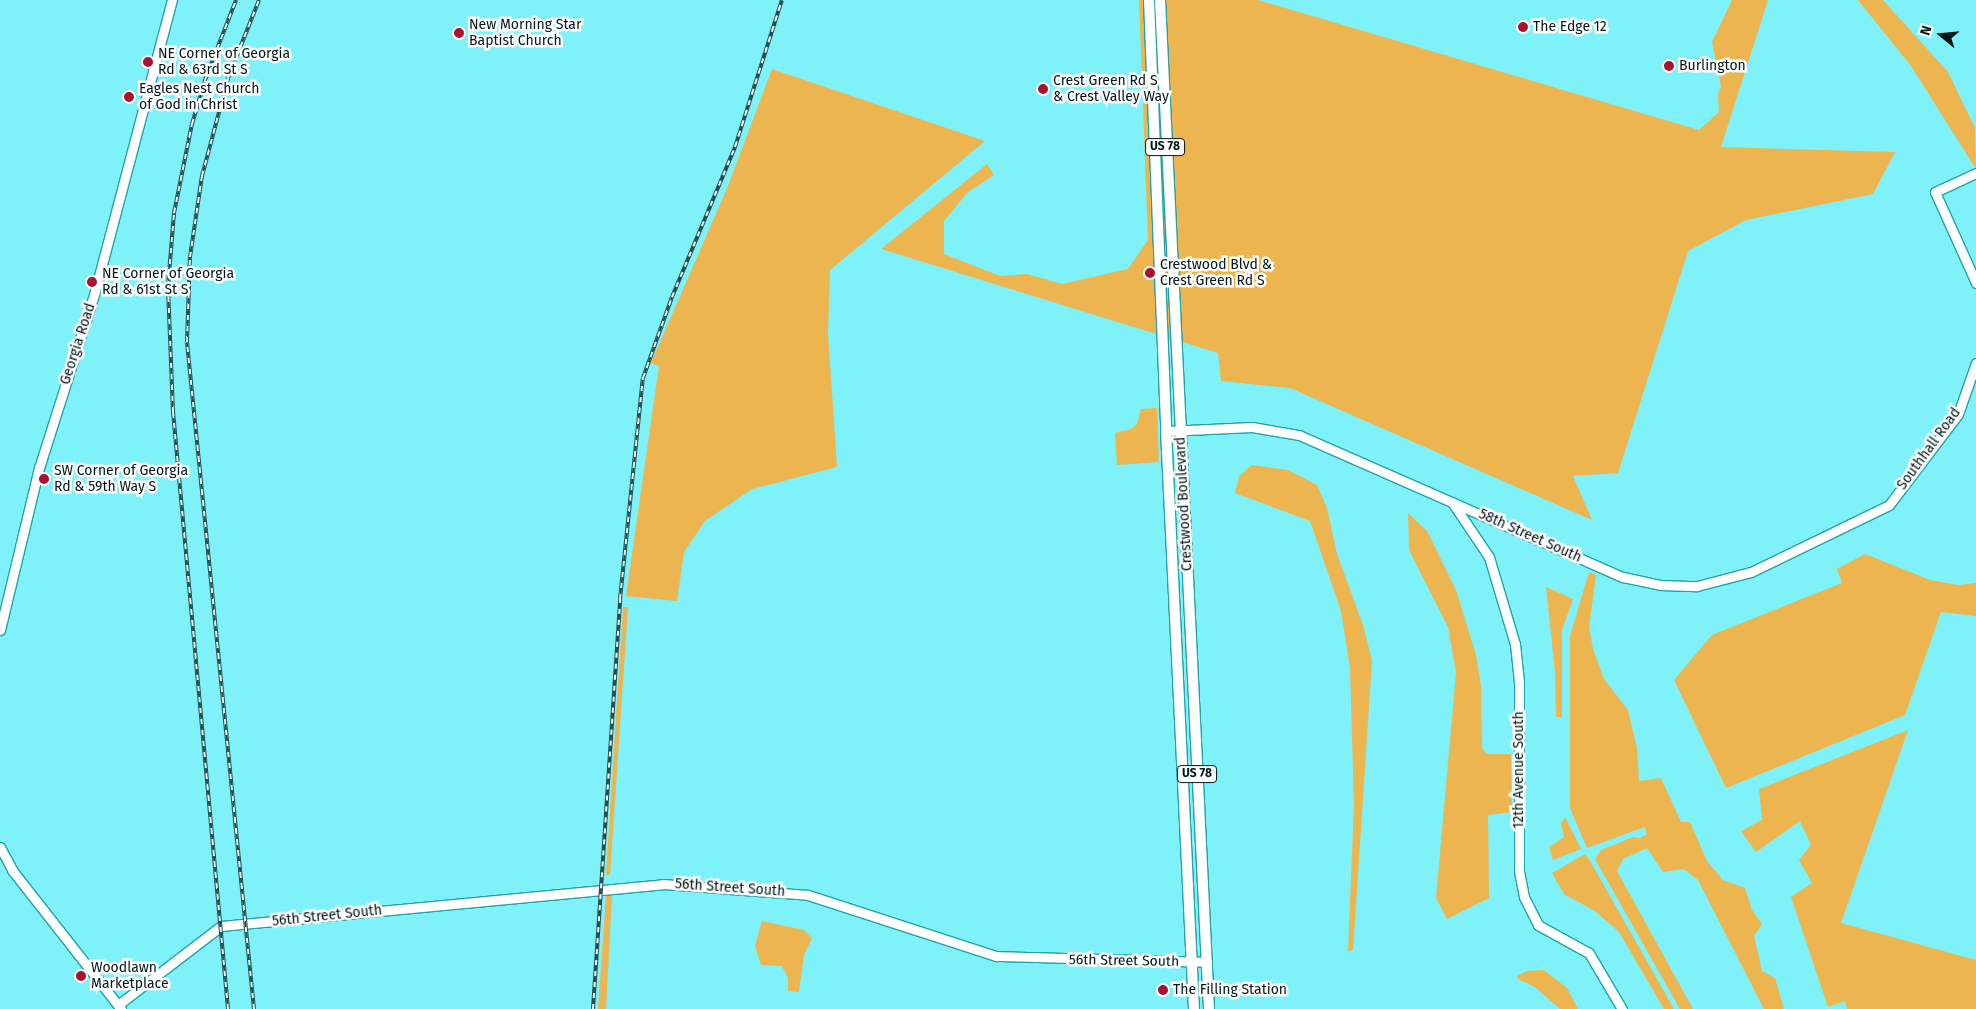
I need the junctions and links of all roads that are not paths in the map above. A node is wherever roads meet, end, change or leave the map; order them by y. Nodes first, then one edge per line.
1 (172, 0) edge
2 (1149, 0) edge
3 (1160, 0) edge
4 (1976, 173) edge
5 (1976, 283) edge
6 (1976, 363) edge
7 (1166, 430) junction
8 (1180, 430) junction
9 (1452, 502) junction
10 (1888, 505) joint
11 (0, 630) edge
12 (0, 847) edge
13 (1192, 962) junction
14 (1207, 962) junction
15 (120, 1007) edge
16 (1194, 1009) edge
17 (1209, 1009) edge
18 (1622, 1009) edge

1 - 11 street, Georgia Road
2 - 7 main road, Crestwood Boulevard / US 78
3 - 8 main road, Crestwood Boulevard / US 78
4 - 5 street
6 - 10 street, Southhall Road
7 - 8 street, 58th Street South
7 - 13 main road, Crestwood Boulevard / US 78
8 - 9 street, 58th Street South
8 - 14 main road, Crestwood Boulevard / US 78
9 - 10 street, 58th Street South
9 - 18 street, 12th Avenue South
12 - 15 street
13 - 14 street, 56th Street South
13 - 15 street, 56th Street South
13 - 16 main road, Crestwood Boulevard / US 78
14 - 17 main road, Crestwood Boulevard / US 78

